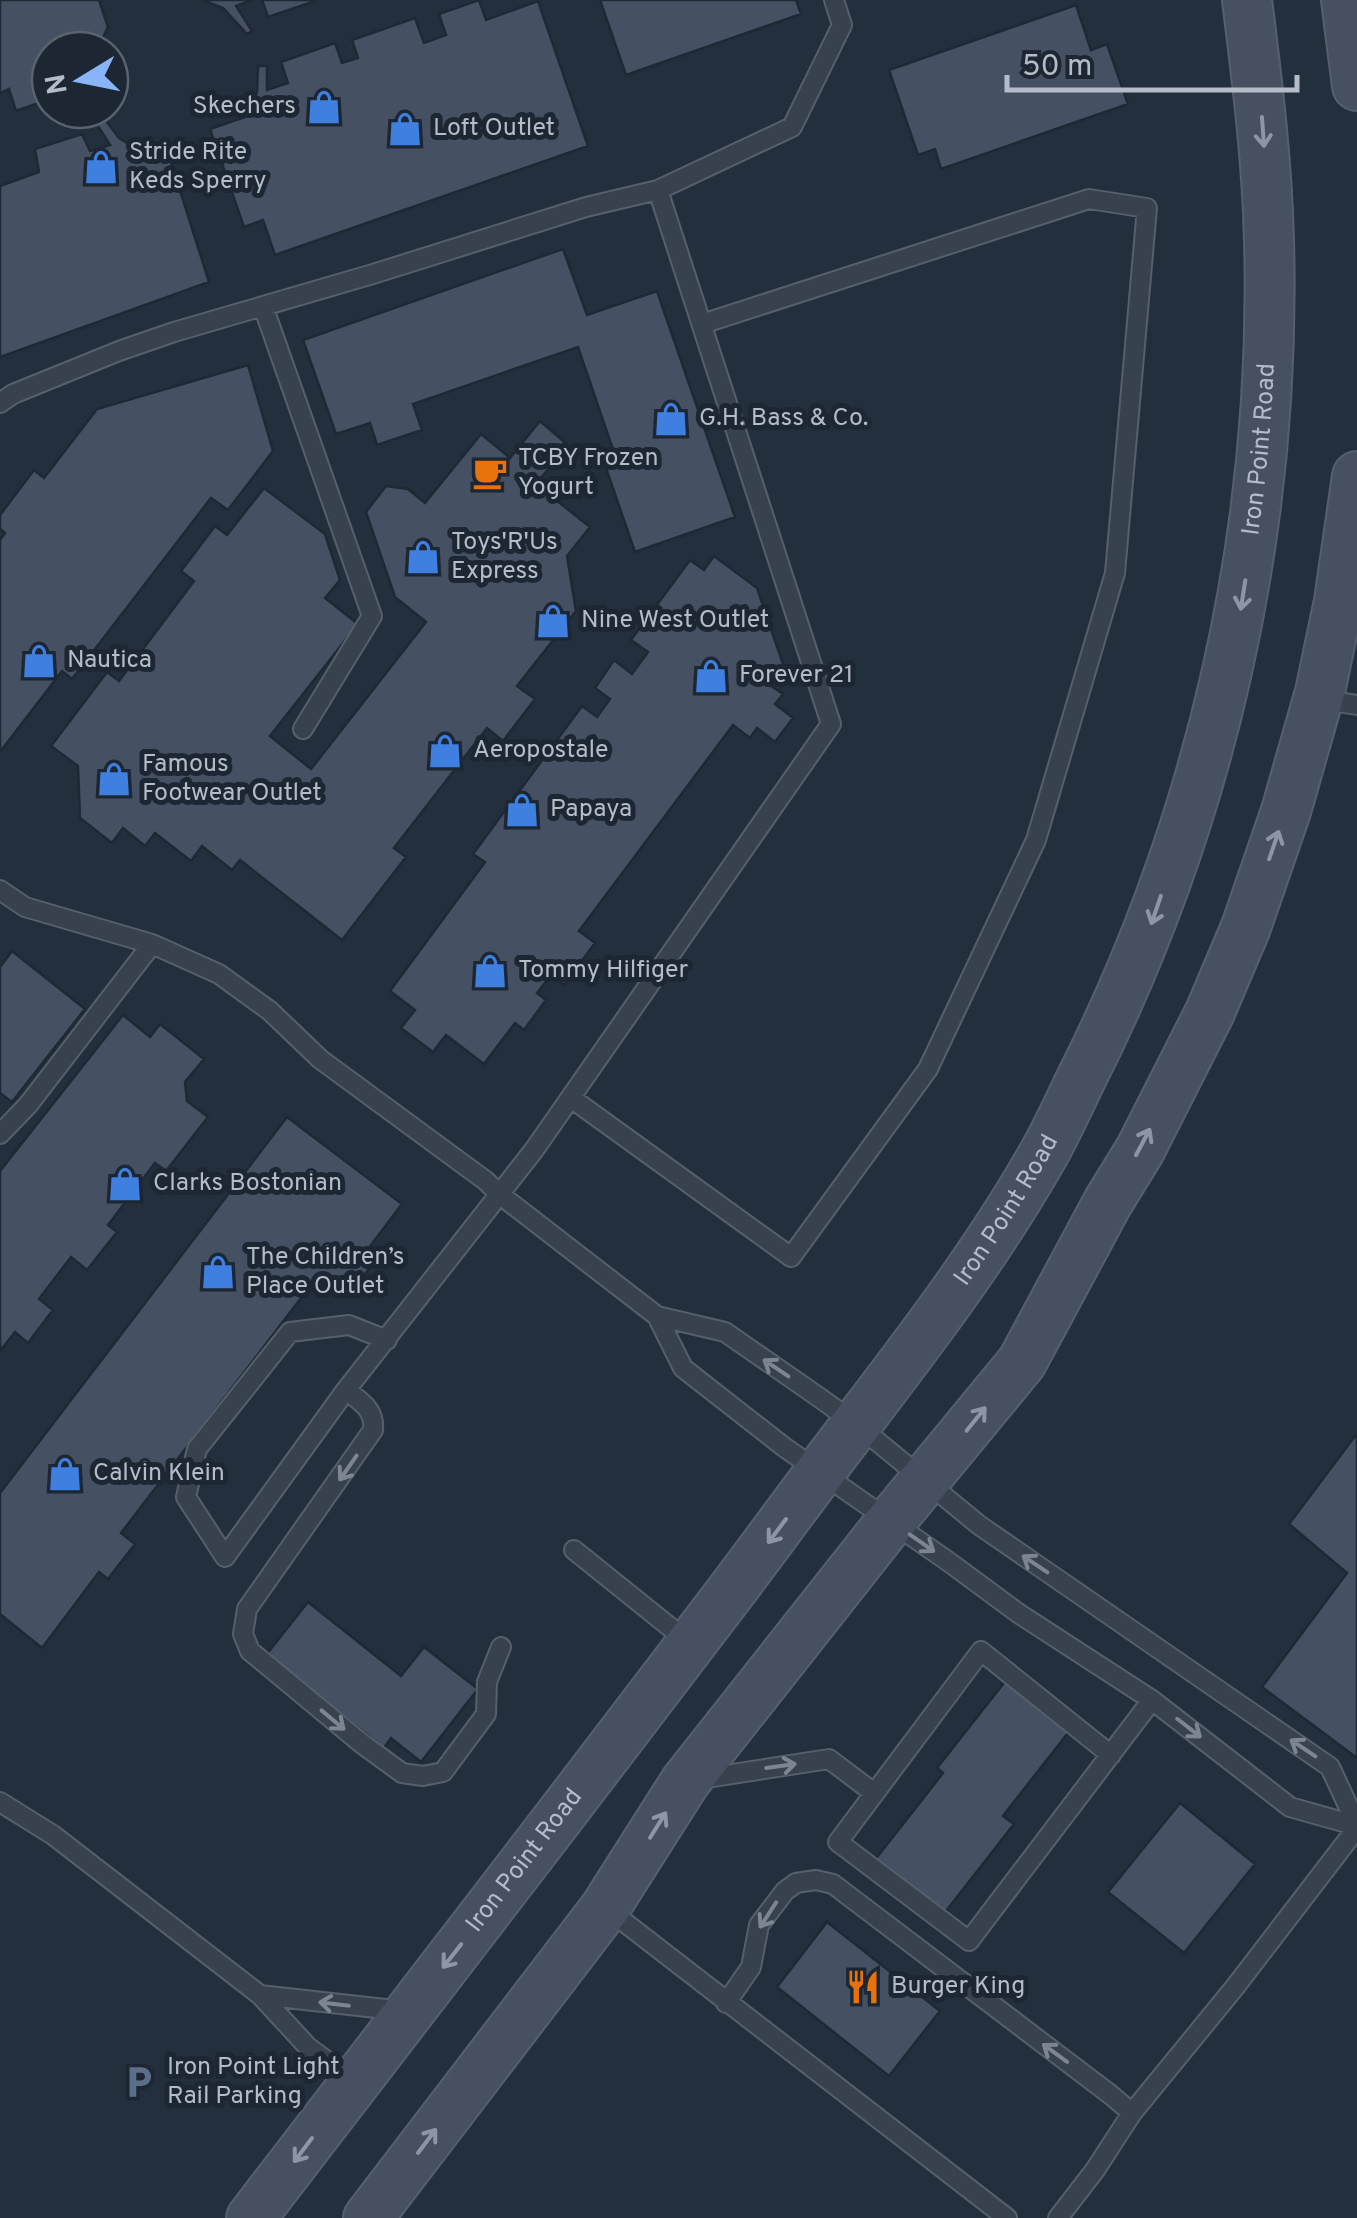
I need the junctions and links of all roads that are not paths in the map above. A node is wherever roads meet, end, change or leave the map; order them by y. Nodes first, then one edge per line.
1 (834, 0) edge
2 (1247, 0) edge
3 (1346, 0) edge
4 (1357, 86) edge
5 (658, 190) junction
6 (263, 306) junction
7 (702, 324) junction
8 (0, 403) edge
9 (1357, 476) edge
10 (1335, 685) edge
11 (303, 729) dead end
12 (0, 890) edge
13 (152, 944) junction
14 (571, 1098) junction
15 (0, 1134) edge
16 (499, 1194) junction
17 (657, 1316) junction
18 (387, 1340) junction
19 (346, 1390) junction
20 (856, 1424) junction
21 (821, 1473) junction
22 (925, 1480) junction
23 (891, 1521) junction
24 (574, 1550) dead end
25 (692, 1644) junction
26 (501, 1648) dead end
27 (1152, 1700) junction
28 (1111, 1754) junction
29 (685, 1782) junction
30 (874, 1793) junction
31 (0, 1802) edge
32 (1357, 1826) edge
33 (605, 1908) junction
34 (260, 1995) junction
35 (726, 2003) junction
36 (409, 2012) junction
37 (355, 2082) junction
38 (1132, 2113) junction
39 (252, 2218) edge
40 (368, 2218) edge
41 (1006, 2218) edge
42 (1058, 2218) edge

1 - 5 lane
2 -> 20 main road, Iron Point Road
3 - 4 main road
5 - 6 lane
5 - 7 lane
6 - 8 lane
6 - 11 lane
7 - 14 lane
7 - 14 lane
9 - 10 main road
22 -> 10 main road
12 - 13 lane
13 - 15 lane
13 - 16 lane
14 - 16 lane
16 - 17 lane
16 - 18 lane
20 -> 17 lane
17 - 21 lane
18 - 19 lane
18 - 19 lane
19 -> 26 lane
20 - 21 main road, Iron Point Road
20 - 22 lane
21 - 23 lane
21 -> 25 main road, Iron Point Road
22 - 23 main road
32 -> 22 lane
23 -> 27 lane
23 - 29 main road
24 - 25 lane
25 -> 36 main road, Iron Point Road
27 - 28 lane
27 -> 32 lane
28 - 30 lane
28 - 30 lane
29 -> 30 lane
33 -> 29 main road
31 - 34 lane
32 - 38 lane
33 - 35 lane
40 -> 33 main road
36 -> 34 lane
34 - 37 lane
38 -> 35 lane
35 - 41 lane
36 - 37 main road, Iron Point Road
37 -> 39 main road, Iron Point Road
38 - 42 lane

